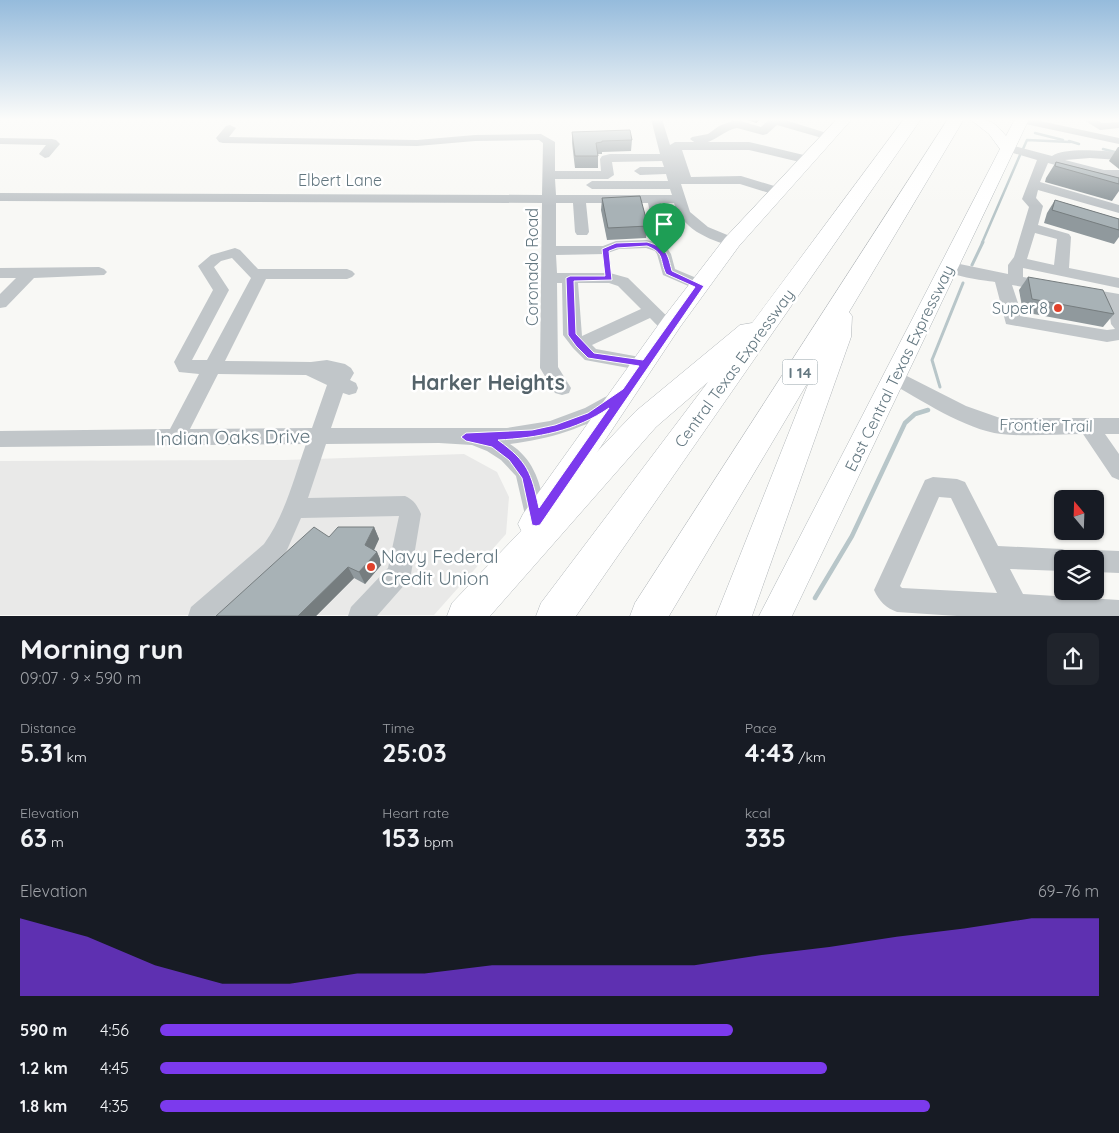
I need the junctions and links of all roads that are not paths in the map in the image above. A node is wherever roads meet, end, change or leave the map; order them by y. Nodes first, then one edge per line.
1 (51, 148) edge
2 (549, 148) edge
3 (643, 148) edge
4 (665, 148) edge
5 (676, 148) edge
6 (756, 148) edge
7 (820, 148) edge
8 (892, 148) edge
9 (939, 148) edge
10 (1007, 148) joint
11 (1091, 148) edge
12 (46, 154) dead end
13 (1090, 154) junction
14 (1119, 156) edge
15 (645, 157) junction
16 (808, 160) junction
17 (670, 164) junction
18 (1042, 164) junction
19 (640, 171) dead end
20 (1118, 175) edge
21 (1033, 184) junction
22 (676, 185) junction
23 (550, 186) junction
24 (1101, 186) edge
25 (779, 192) junction
26 (0, 197) edge
27 (579, 198) junction
28 (654, 199) junction
29 (679, 199) junction
30 (1033, 202) junction
31 (1050, 207) dead end
32 (1119, 209) edge
33 (1030, 227) junction
34 (582, 232) dead end
35 (661, 232) dead end
36 (732, 242) junction
37 (605, 250) junction
38 (550, 251) junction
39 (1017, 262) junction
40 (950, 267) junction
41 (1061, 271) junction
42 (99, 272) dead end
43 (0, 273) edge
44 (30, 273) junction
45 (262, 274) junction
46 (348, 274) dead end
47 (550, 278) junction
48 (570, 278) junction
49 (610, 278) junction
50 (1008, 280) junction
51 (1119, 283) edge
52 (700, 286) junction
53 (0, 303) edge
54 (779, 305) junction
55 (840, 308) junction
56 (653, 310) junction
57 (1119, 324) edge
58 (670, 327) junction
59 (1119, 334) edge
60 (579, 344) junction
61 (645, 364) junction
62 (212, 367) junction
63 (895, 378) junction
64 (562, 388) dead end
65 (626, 392) junction
66 (1088, 426) junction
67 (1119, 426) edge
68 (319, 436) junction
69 (466, 437) junction
70 (175, 438) junction
71 (0, 439) edge
72 (1119, 471) edge
73 (294, 508) junction
74 (536, 521) junction
75 (991, 557) junction
76 (1054, 560) edge
77 (1104, 561) edge
78 (1119, 562) edge
79 (784, 611) edge
80 (1018, 612) edge
81 (1119, 612) edge
82 (200, 616) edge
83 (360, 616) edge
84 (465, 616) edge
85 (554, 616) edge
86 (648, 616) edge
87 (734, 616) edge

1 - 12 street
2 - 23 street, Coronado Road
3 - 15 street
4 - 17 street
5 - 25 street
6 - 16 street
7 - 16 main road
8 - 54 highway, Central Texas Expressway
9 - 55 highway, I 14
10 - 18 street
10 - 40 main road, East Central Texas Expressway
11 - 13 street
13 - 14 street
13 - 18 street
13 - 20 street
15 - 17 street
15 - 23 street
16 - 25 main road
17 - 19 street
17 - 22 street
18 - 20 street
18 - 21 street
18 - 24 street
21 - 30 street
21 - 32 street
22 - 23 street
22 - 29 street
23 - 26 street, Elbert Lane
23 - 27 street, Elbert Lane
23 - 38 street, Coronado Road
25 - 36 main road
27 - 28 street, Elbert Lane
27 - 34 street
28 - 29 street, Elbert Lane
28 - 35 street
29 - 36 street
30 - 31 street
30 - 33 street
33 - 39 street
33 - 41 street
36 - 52 main road
37 - 38 street
37 - 49 street
37 - 52 street
38 - 47 street, Coronado Road
39 - 41 street
39 - 50 street
40 - 50 street
40 - 63 main road, East Central Texas Expressway
41 - 51 street
42 - 44 street
43 - 44 street
44 - 53 street
45 - 46 street
45 - 62 street
45 - 62 street
47 - 48 street
47 - 64 street, Coronado Road
48 - 49 street
48 - 60 street
49 - 56 street
50 - 57 street
50 - 59 street
52 - 58 main road
54 - 84 highway
54 - 85 highway, Central Texas Expressway
55 - 86 highway, I 14
55 - 87 highway
56 - 58 street
56 - 60 street
58 - 61 main road
60 - 61 street
61 - 65 main road
62 - 68 street
62 - 70 street
63 - 66 street, Frontier Trail
63 - 79 main road, East Central Texas Expressway
65 - 69 street
65 - 74 main road
66 - 67 street, Frontier Trail
66 - 72 street
68 - 69 street, Indian Oaks Drive
68 - 70 street, Indian Oaks Drive
68 - 73 street
69 - 74 street
70 - 71 street, Indian Oaks Drive
73 - 82 street
73 - 83 street
74 - 84 main road
75 - 76 street
75 - 80 street
75 - 80 street
77 - 78 street
80 - 81 street

